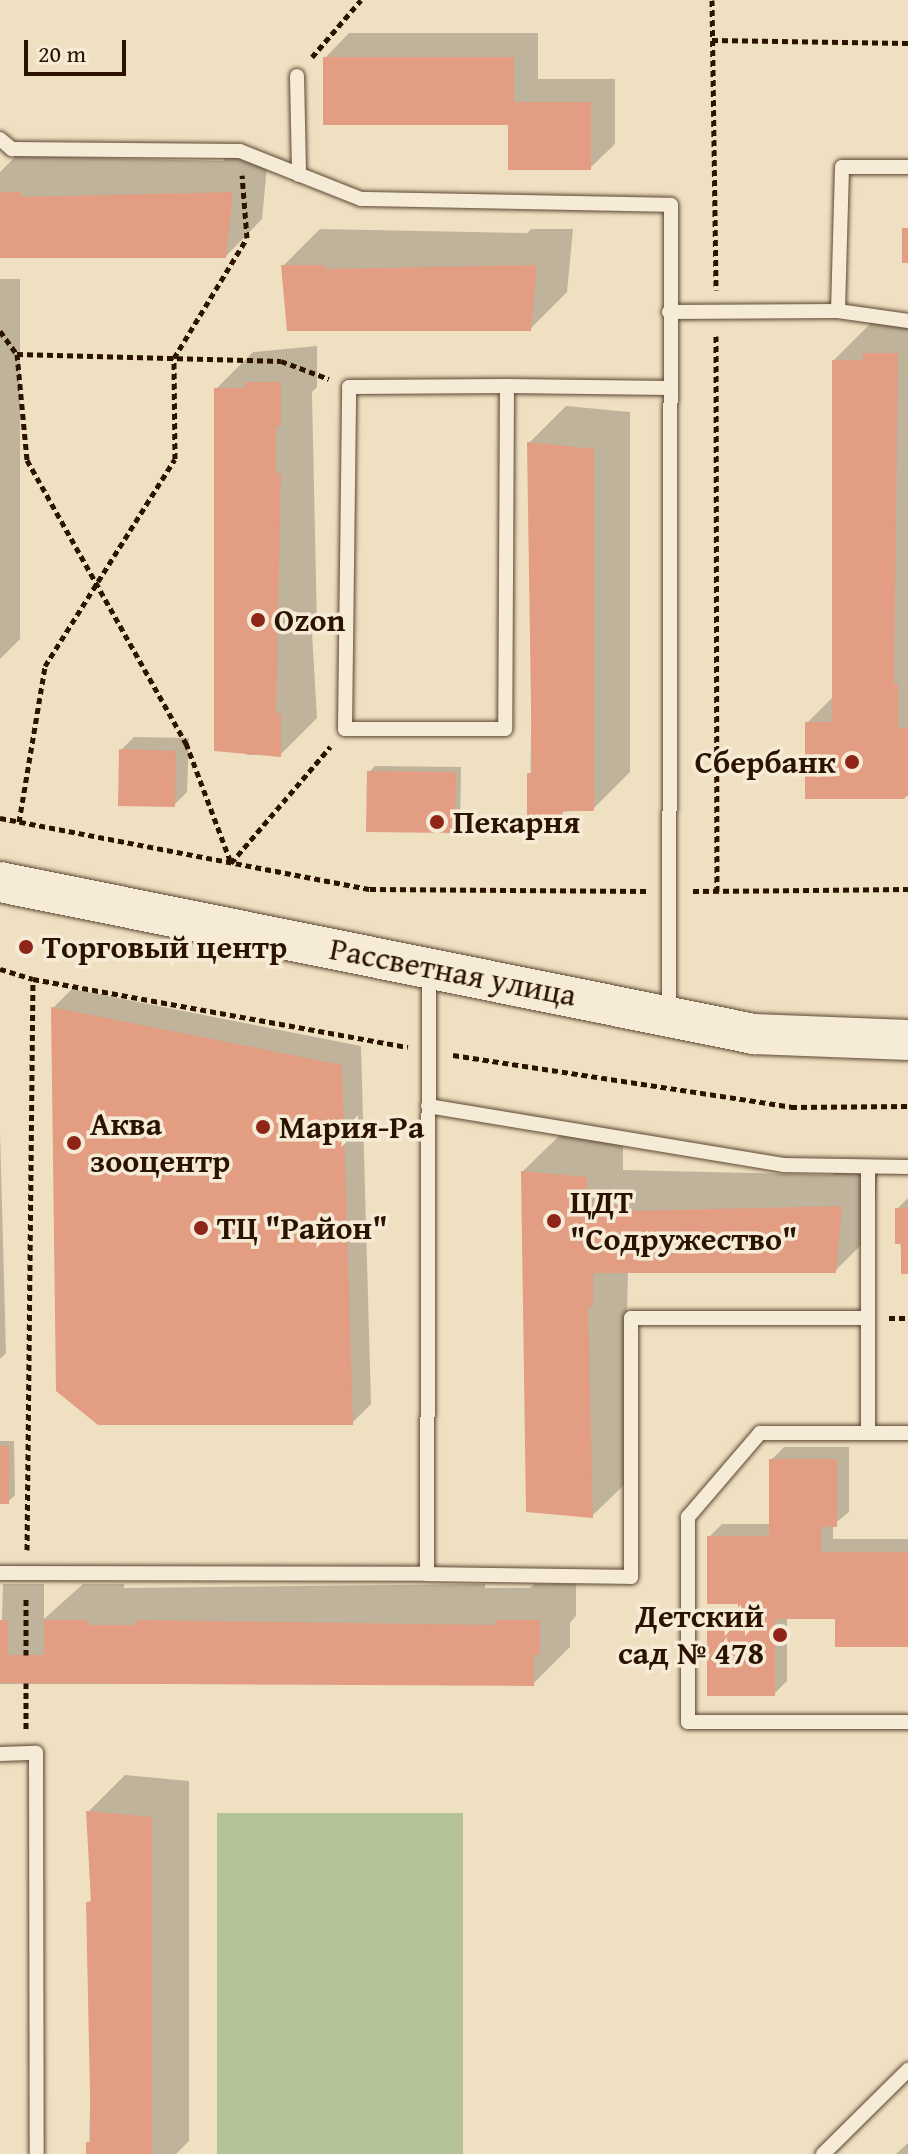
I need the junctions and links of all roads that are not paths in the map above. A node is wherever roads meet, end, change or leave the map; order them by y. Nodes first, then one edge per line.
1 (297, 76) road end
2 (0, 139) edge
3 (908, 167) edge
4 (299, 175) junction
5 (838, 311) junction
6 (669, 312) junction
7 (908, 321) edge
8 (507, 386) junction
9 (670, 388) junction
10 (0, 882) edge
11 (429, 969) junction
12 (669, 1014) junction
13 (908, 1040) edge
14 (428, 1106) junction
15 (868, 1167) junction
16 (908, 1167) edge
17 (868, 1318) junction
18 (868, 1433) junction
19 (908, 1433) edge
20 (0, 1573) edge
21 (427, 1574) junction
22 (908, 1722) edge
23 (0, 1754) edge
24 (908, 2070) edge
25 (37, 2154) edge
26 (823, 2154) edge

1 - 4 lane
2 - 4 lane
3 - 5 lane
4 - 6 lane
5 - 6 lane
5 - 7 lane
6 - 9 lane
8 - 8 lane
8 - 9 lane
9 - 12 lane
10 - 11 street, Рассветная улица
11 - 12 street, Рассветная улица
11 - 14 lane
12 - 13 street, Рассветная улица
14 - 15 lane
14 - 21 lane
15 - 16 lane
15 - 17 lane
17 - 18 lane
17 - 21 lane
18 - 19 lane
18 - 22 lane
20 - 21 lane
23 - 25 lane
24 - 26 lane

